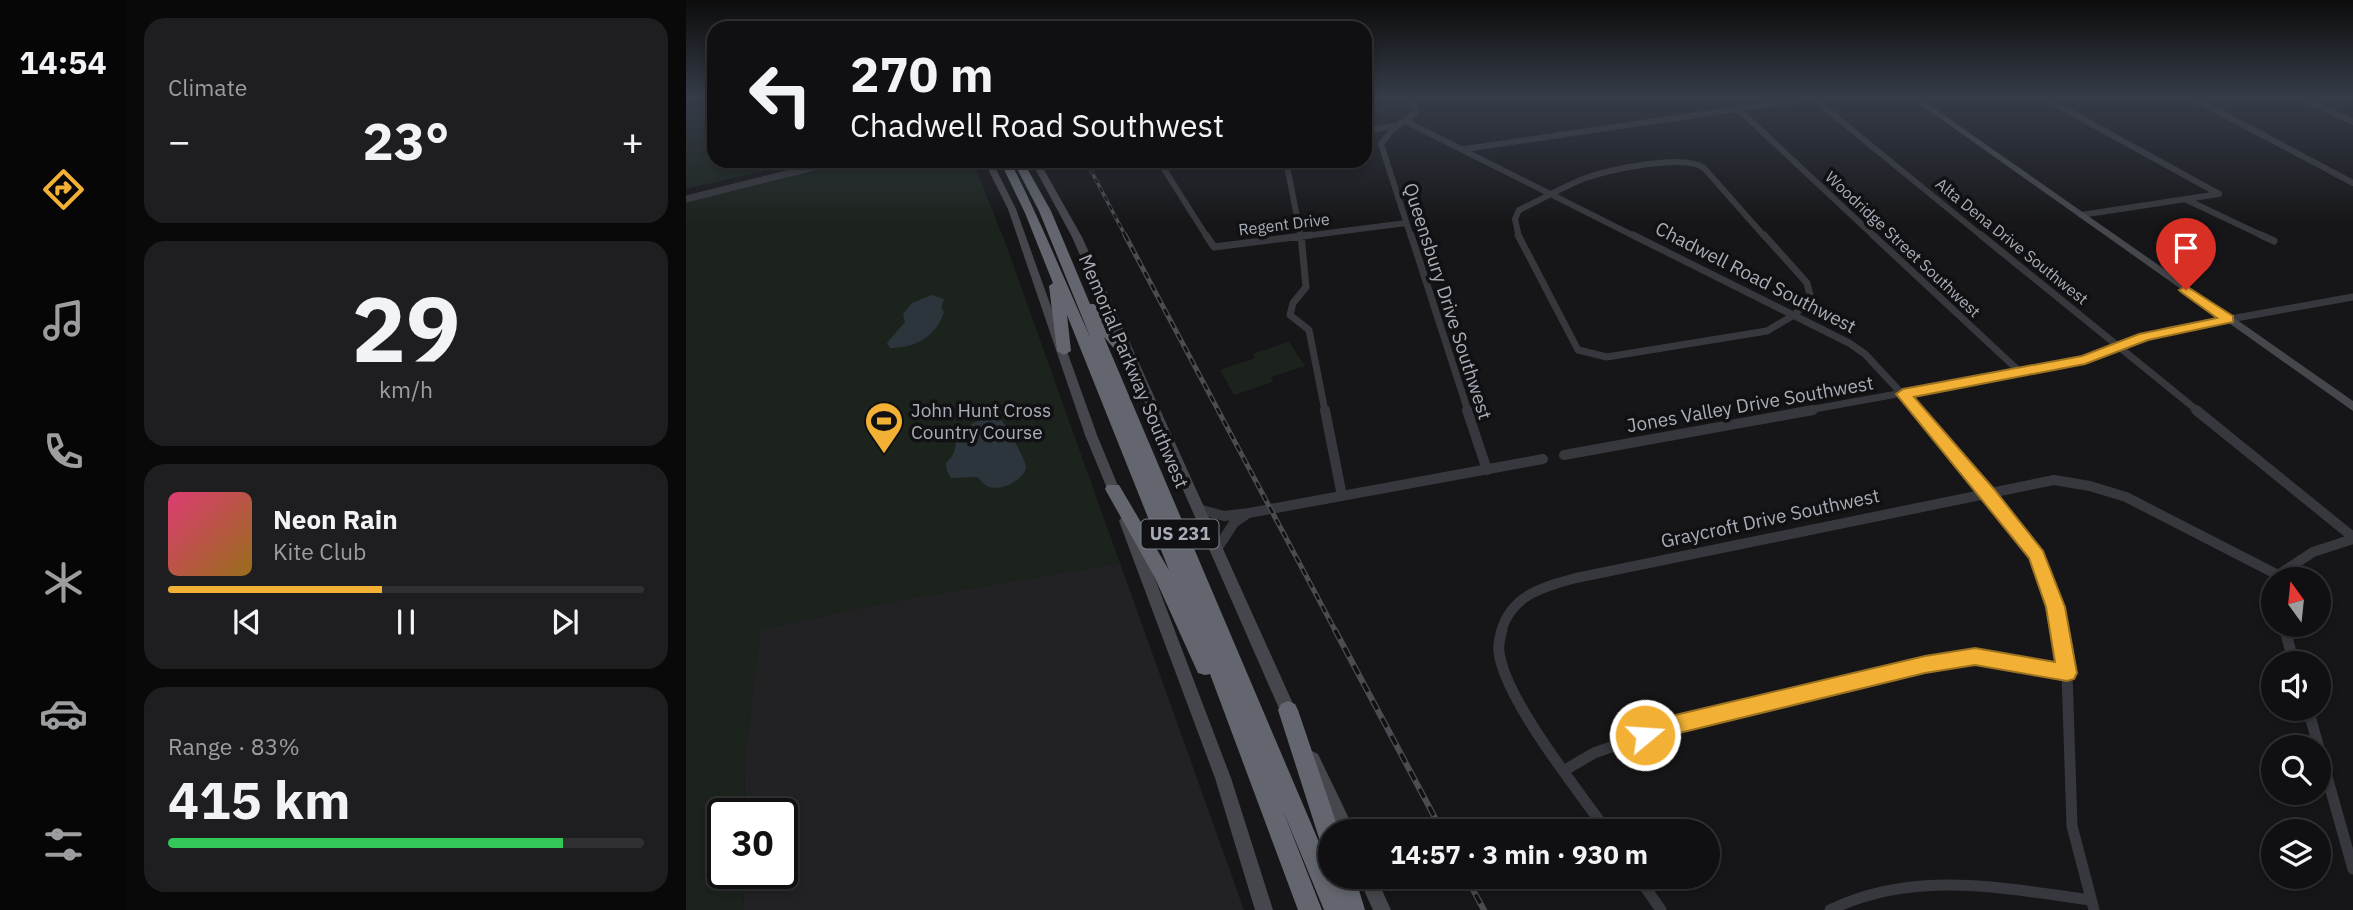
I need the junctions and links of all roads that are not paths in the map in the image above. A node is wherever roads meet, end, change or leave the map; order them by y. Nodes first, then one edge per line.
1 (1377, 139) edge
2 (1440, 139) edge
3 (1530, 139) edge
4 (1771, 139) edge
5 (1866, 139) edge
6 (1973, 139) edge
7 (2120, 139) edge
8 (2271, 139) edge
9 (1381, 142) joint
10 (1463, 150) junction
11 (783, 168) edge
12 (810, 168) edge
13 (992, 168) edge
14 (1008, 168) edge
15 (1022, 168) edge
16 (1039, 168) edge
17 (1164, 168) edge
18 (1287, 168) edge
19 (2353, 183) edge
20 (686, 191) edge
21 (1552, 194) junction
22 (686, 199) edge
23 (2187, 200) junction
24 (2081, 215) junction
25 (1406, 223) junction
26 (1301, 236) junction
27 (2274, 241) dead end
28 (1050, 263) junction
29 (1070, 272) junction
30 (2353, 297) edge
31 (1794, 315) junction
32 (2228, 319) junction
33 (2119, 348) junction
34 (1064, 351) junction
35 (1129, 358) junction
36 (2020, 372) junction
37 (1903, 394) junction
38 (2353, 407) edge
39 (1564, 455) dead end
40 (1543, 459) dead end
41 (1487, 470) junction
42 (1113, 489) junction
43 (1988, 493) junction
44 (1342, 496) junction
45 (1198, 509) junction
46 (1249, 513) junction
47 (2353, 538) edge
48 (1217, 549) junction
49 (2288, 567) edge
50 (2261, 568) edge
51 (2067, 673) junction
52 (1287, 710) junction
53 (1236, 714) junction
54 (2311, 721) edge
55 (1565, 770) junction
56 (1324, 819) edge
57 (1340, 819) edge
58 (1599, 819) edge
59 (2353, 869) edge
60 (1347, 889) edge
61 (1372, 889) edge
62 (1646, 889) edge
63 (2092, 905) edge
64 (1264, 910) edge
65 (1310, 910) edge
66 (1336, 910) edge
67 (1353, 910) edge
68 (1382, 910) edge
69 (1661, 910) edge
70 (1830, 910) edge

1 - 9 street
2 - 10 street, Chadwell Road Southwest
3 - 10 street, Alta Dena Drive Southwest
4 - 36 street, Woodridge Street Southwest
5 - 33 street, Alta Dena Drive Southwest
6 - 24 main road
7 - 23 street
8 - 19 street
9 - 25 street, Queensbury Drive Southwest
10 - 21 street, Chadwell Road Southwest
11 - 20 street
12 - 22 street
13 - 34 main road
14 - 28 highway, Memorial Parkway Southwest / US 231
15 - 29 highway, Memorial Parkway Southwest / US 231
16 - 35 main road
17 - 26 street, Regent Drive
18 - 26 street
21 - 31 street, Chadwell Road Southwest
21 - 31 street
21 - 31 street
23 - 24 street
23 - 27 street
24 - 32 main road
25 - 26 street, Regent Drive
25 - 41 street, Queensbury Drive Southwest
26 - 44 street
28 - 34 highway
28 - 53 highway, Memorial Parkway Southwest / US 231
29 - 35 highway
29 - 66 highway, Memorial Parkway Southwest / US 231
30 - 32 street, Jones Valley Drive Southwest
31 - 37 street, Chadwell Road Southwest
32 - 33 street, Jones Valley Drive Southwest
32 - 38 main road
33 - 36 street, Jones Valley Drive Southwest
33 - 47 street
34 - 42 main road
35 - 45 main road
36 - 37 street, Jones Valley Drive Southwest
37 - 39 street, Jones Valley Drive Southwest
37 - 43 street, Chadwell Road Southwest
40 - 41 street
41 - 44 street
42 - 53 highway
42 - 64 main road
43 - 50 street, Graycroft Drive Southwest
43 - 51 street, Chadwell Road Southwest
43 - 55 street, Graycroft Drive Southwest
44 - 46 street
45 - 46 street
45 - 48 main road
46 - 48 street
47 - 49 street
48 - 52 main road
51 - 55 street
51 - 63 street, Chadwell Road Southwest
52 - 56 highway
52 - 57 main road
53 - 65 highway, Memorial Parkway Southwest / US 231
54 - 59 street
55 - 58 street, Graycroft Drive Southwest
60 - 67 highway
61 - 68 main road
62 - 69 street
63 - 70 street

